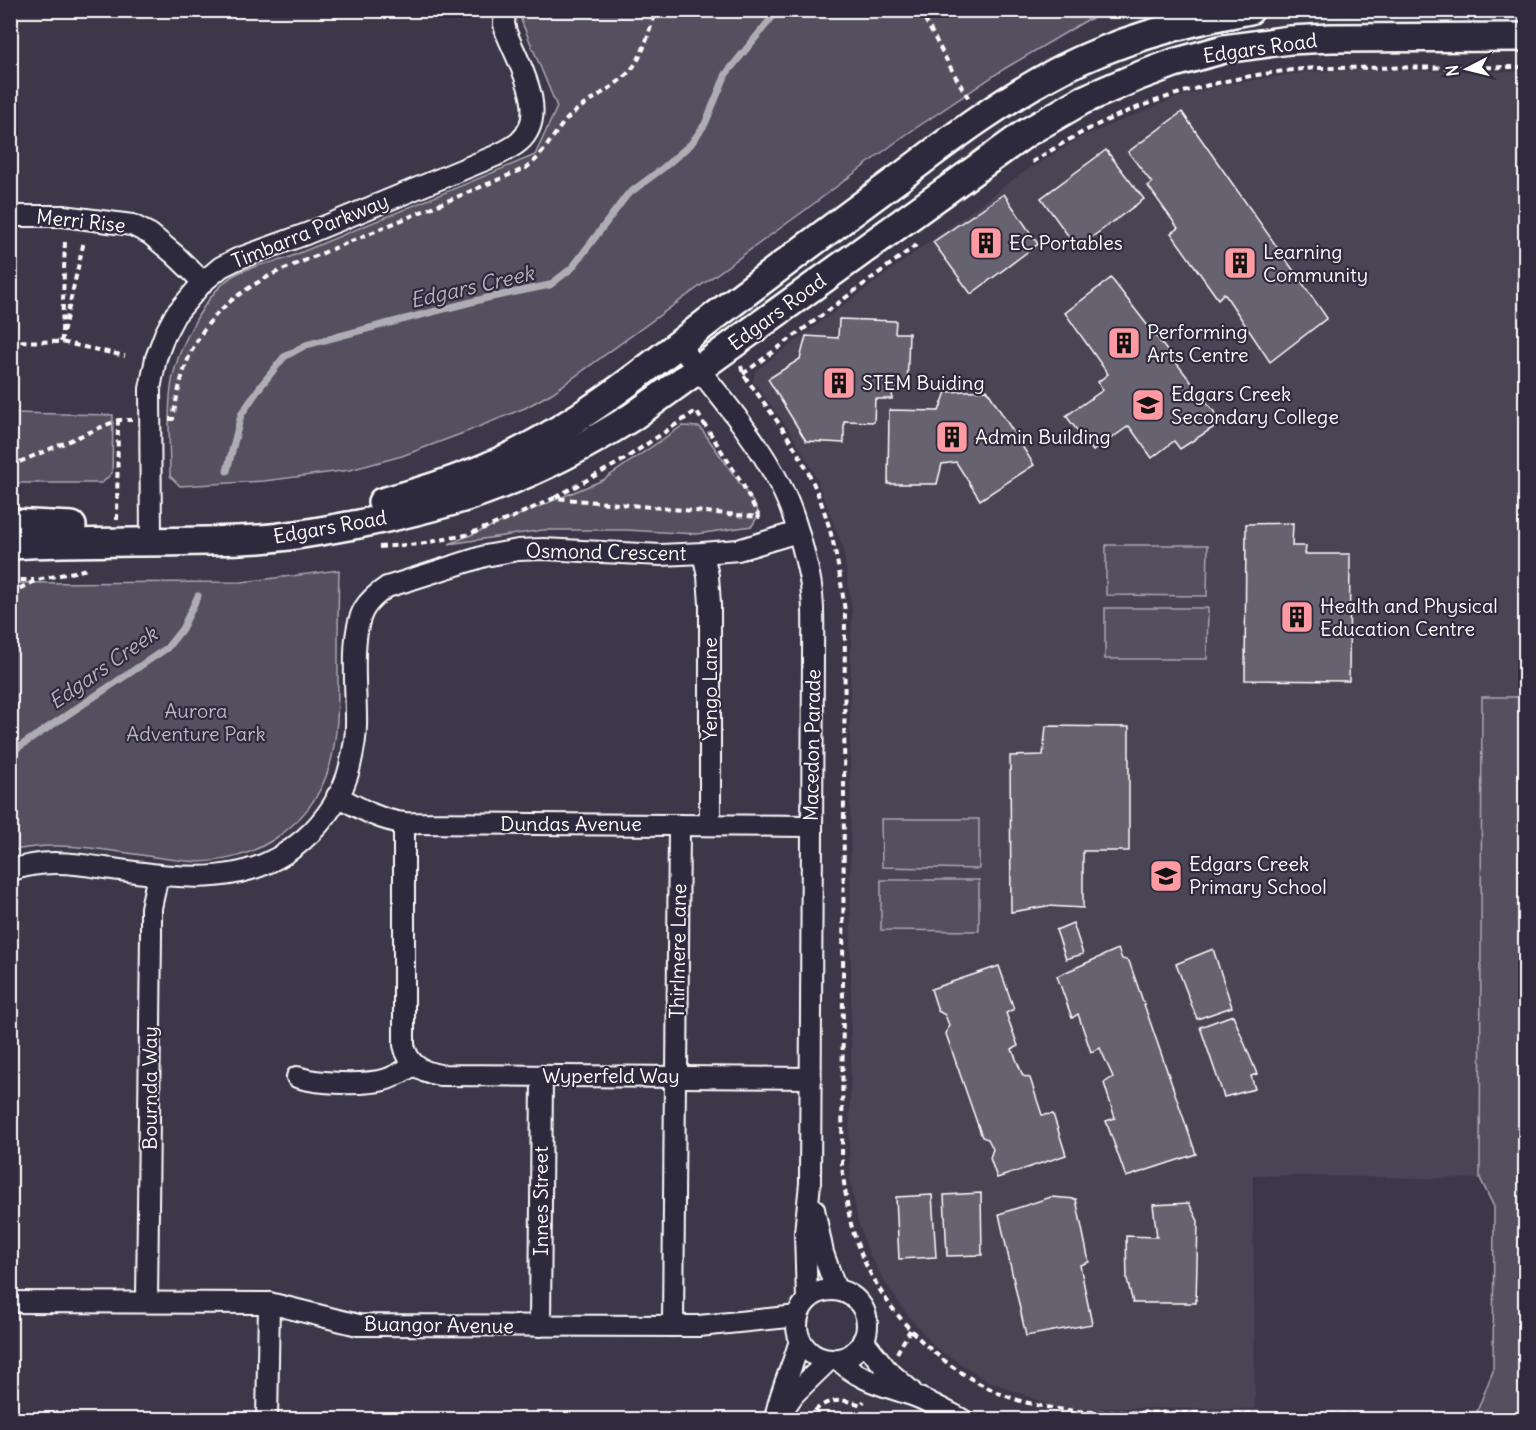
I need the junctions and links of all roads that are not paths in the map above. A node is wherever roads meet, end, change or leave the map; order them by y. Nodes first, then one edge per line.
1 (505, 10) edge
2 (1250, 10) edge
3 (1526, 37) edge
4 (10, 216) edge
5 (203, 282) junction
6 (679, 345) junction
7 (699, 370) junction
8 (10, 523) edge
9 (798, 532) junction
10 (151, 535) junction
11 (10, 545) edge
12 (703, 553) junction
13 (337, 796) junction
14 (404, 823) junction
15 (679, 825) junction
16 (710, 825) junction
17 (811, 826) junction
18 (10, 871) edge
19 (158, 875) junction
20 (414, 1065) junction
21 (542, 1076) junction
22 (297, 1077) dead end
23 (676, 1077) junction
24 (810, 1077) junction
25 (810, 1183) junction
26 (836, 1290) junction
27 (10, 1302) edge
28 (147, 1302) junction
29 (268, 1303) junction
30 (802, 1308) junction
31 (540, 1326) junction
32 (673, 1326) junction
33 (800, 1340) junction
34 (863, 1340) junction
35 (833, 1359) junction
36 (917, 1397) junction
37 (267, 1419) edge
38 (777, 1419) edge
39 (963, 1419) edge

1 - 5 street, Timbarra Parkway
2 - 6 main road, Edgars Road
3 - 7 main road, Edgars Road
4 - 5 street, Merri Rise
5 - 10 street, Timbarra Parkway
6 - 7 street, Macedon Parade
6 - 10 main road, Edgars Road
7 - 9 street, Macedon Parade
7 - 10 main road, Edgars Road
8 - 10 main road, Edgars Road
9 - 12 street, Osmond Crescent
9 - 17 street, Macedon Parade
10 - 11 main road, Edgars Road
12 - 13 street, Osmond Crescent
12 - 16 street, Yengo Lane
13 - 14 street, Dundas Avenue
13 - 19 street, Osmond Crescent
14 - 15 street, Dundas Avenue
14 - 20 street
15 - 16 street, Dundas Avenue
15 - 23 street, Thirlmere Lane
16 - 17 street, Dundas Avenue
17 - 24 street, Macedon Parade
18 - 19 street, Osmond Crescent
19 - 28 street, Bournda Way
20 - 21 street, Wyperfeld Way
20 - 22 street
21 - 23 street, Wyperfeld Way
21 - 31 street, Innes Street
23 - 24 street, Wyperfeld Way
23 - 32 street, Thirlmere Lane
24 - 25 street, Macedon Parade
25 - 26 street, Macedon Parade
25 - 30 street, Macedon Parade
26 - 30 street
26 - 34 street
27 - 28 street, Buangor Avenue
28 - 29 street, Buangor Avenue
29 - 31 street, Buangor Avenue
29 - 37 street
30 - 32 street, Buangor Avenue
30 - 33 street
31 - 32 street, Buangor Avenue
33 - 35 street
33 - 38 street
34 - 35 street
34 - 36 street
35 - 36 street
35 - 38 street
36 - 39 street

